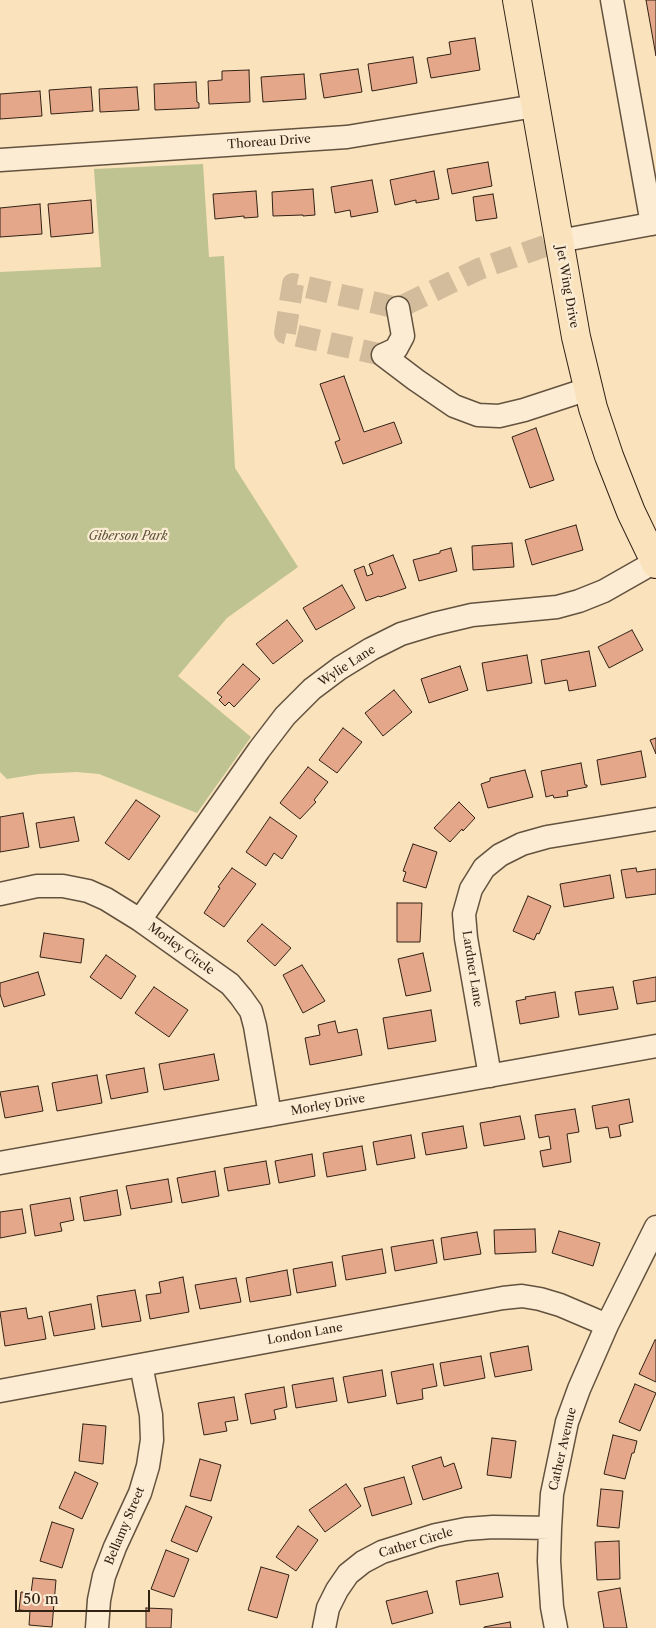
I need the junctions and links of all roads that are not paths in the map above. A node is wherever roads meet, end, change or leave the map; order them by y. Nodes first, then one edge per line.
1 (517, 0) edge
2 (612, 0) edge
3 (536, 106) junction
4 (0, 160) edge
5 (654, 224) edge
6 (559, 241) junction
7 (398, 308) dead end
8 (588, 389) junction
9 (656, 563) edge
10 (656, 819) edge
11 (0, 894) edge
12 (140, 920) junction
13 (656, 1046) edge
14 (490, 1076) junction
15 (270, 1115) junction
16 (0, 1163) edge
17 (656, 1227) edge
18 (607, 1325) junction
19 (141, 1364) junction
20 (0, 1390) edge
21 (550, 1528) junction
22 (96, 1628) edge
23 (324, 1628) edge
24 (556, 1628) edge

1 - 3 main road, Jet Wing Drive
2 - 5 street
3 - 4 street, Thoreau Drive
3 - 6 main road, Jet Wing Drive
5 - 6 street
6 - 8 main road, Jet Wing Drive
7 - 8 street
8 - 9 main road, Jet Wing Drive
9 - 12 street, Wylie Lane
10 - 14 street, Lardner Lane
11 - 12 street, Morley Circle
12 - 15 street, Morley Circle
13 - 14 street, Morley Drive
14 - 15 street, Morley Drive
15 - 16 street, Morley Drive
17 - 18 street, Cather Avenue
18 - 19 street, London Lane
18 - 21 street, Cather Avenue
19 - 20 street, London Lane
19 - 22 street, Bellamy Street
21 - 23 street, Cather Circle
21 - 24 street, Cather Avenue

